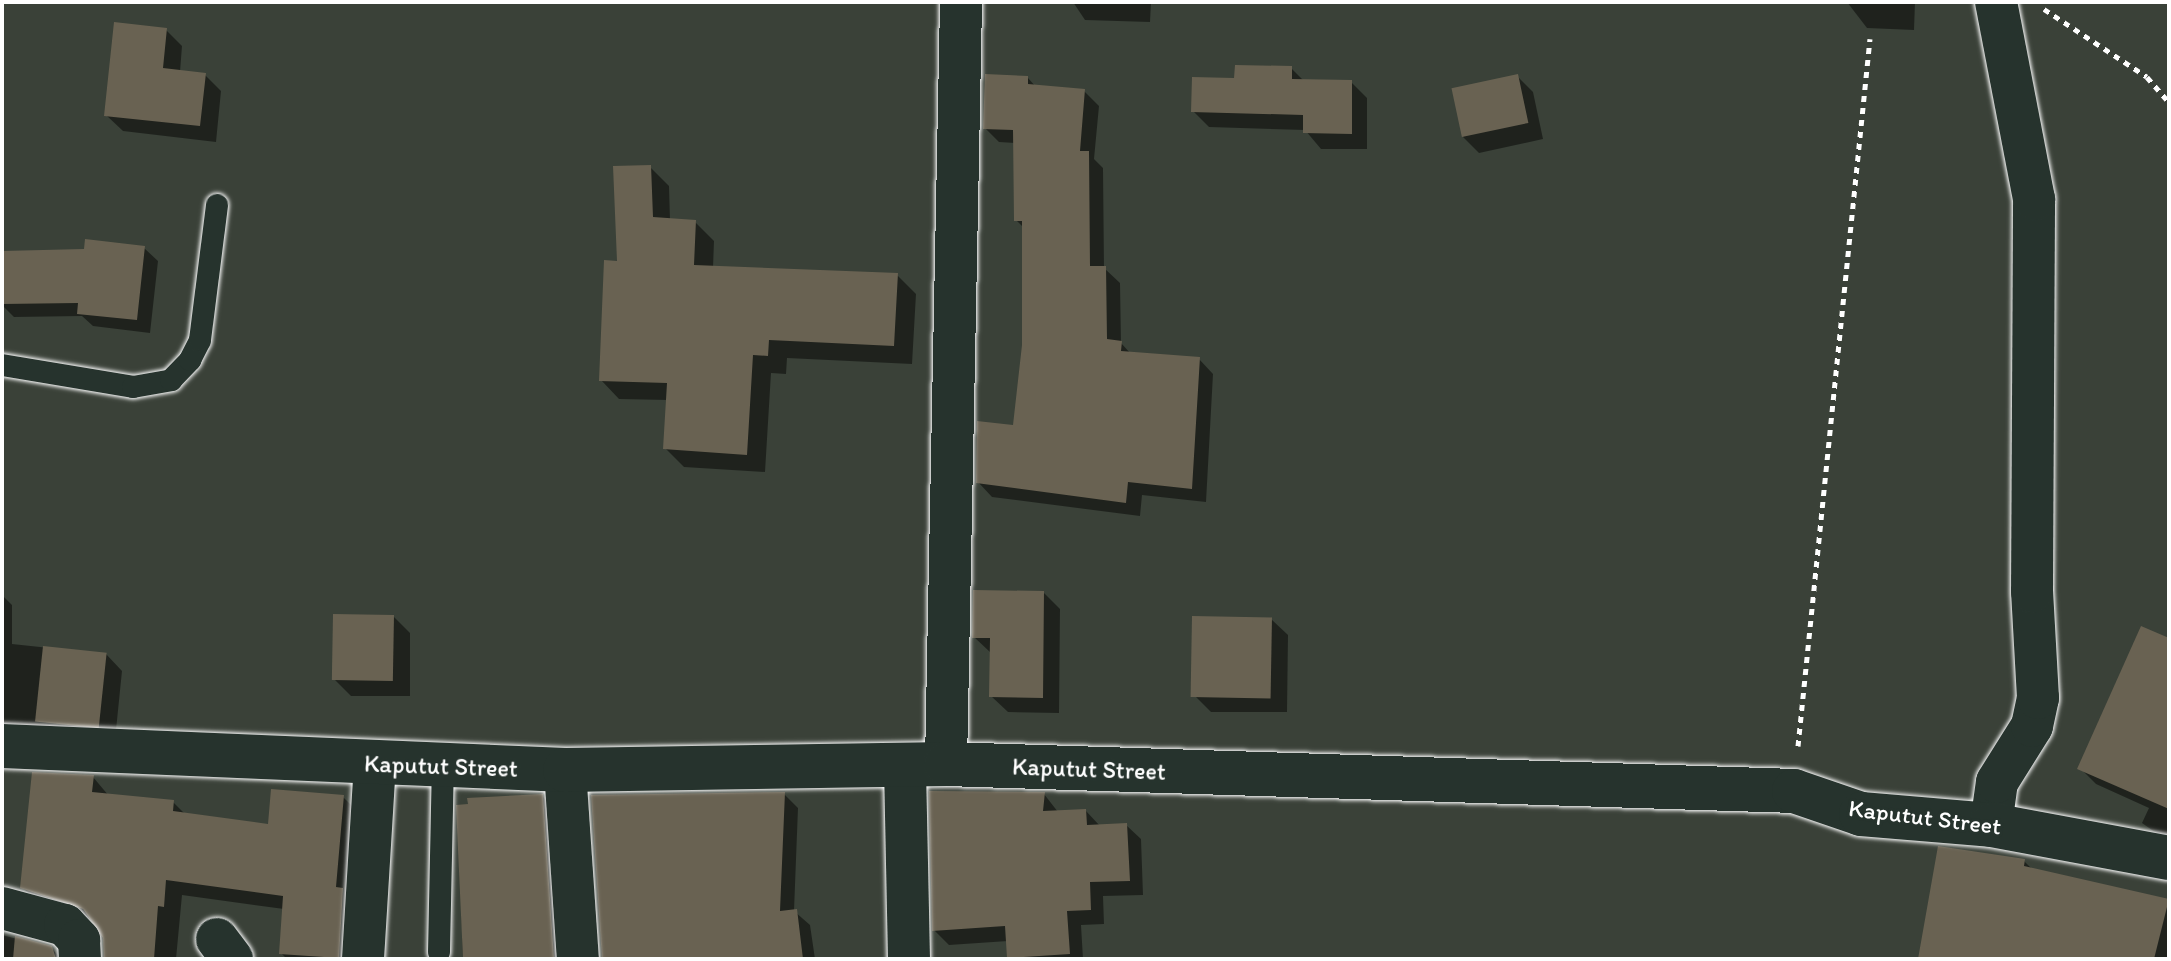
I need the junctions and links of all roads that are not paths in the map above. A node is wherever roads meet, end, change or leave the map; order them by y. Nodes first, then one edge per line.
1 (961, 2) edge
2 (1996, 2) edge
3 (217, 205) dead end
4 (2, 365) edge
5 (2, 746) edge
6 (375, 765) junction
7 (443, 766) junction
8 (925, 766) junction
9 (565, 770) junction
10 (1991, 825) junction
11 (2169, 858) edge
12 (2, 908) edge
13 (439, 952) dead end
14 (80, 959) edge
15 (363, 959) edge
16 (578, 959) edge
17 (909, 959) edge

1 - 8 street
2 - 10 street
3 - 4 lane
5 - 6 street, Kaputut Street
6 - 7 street, Kaputut Street
6 - 15 street
7 - 9 street, Kaputut Street
7 - 13 lane
8 - 9 street, Kaputut Street
8 - 10 street, Kaputut Street
8 - 17 street
9 - 16 street
10 - 11 street, Kaputut Street
12 - 14 street

